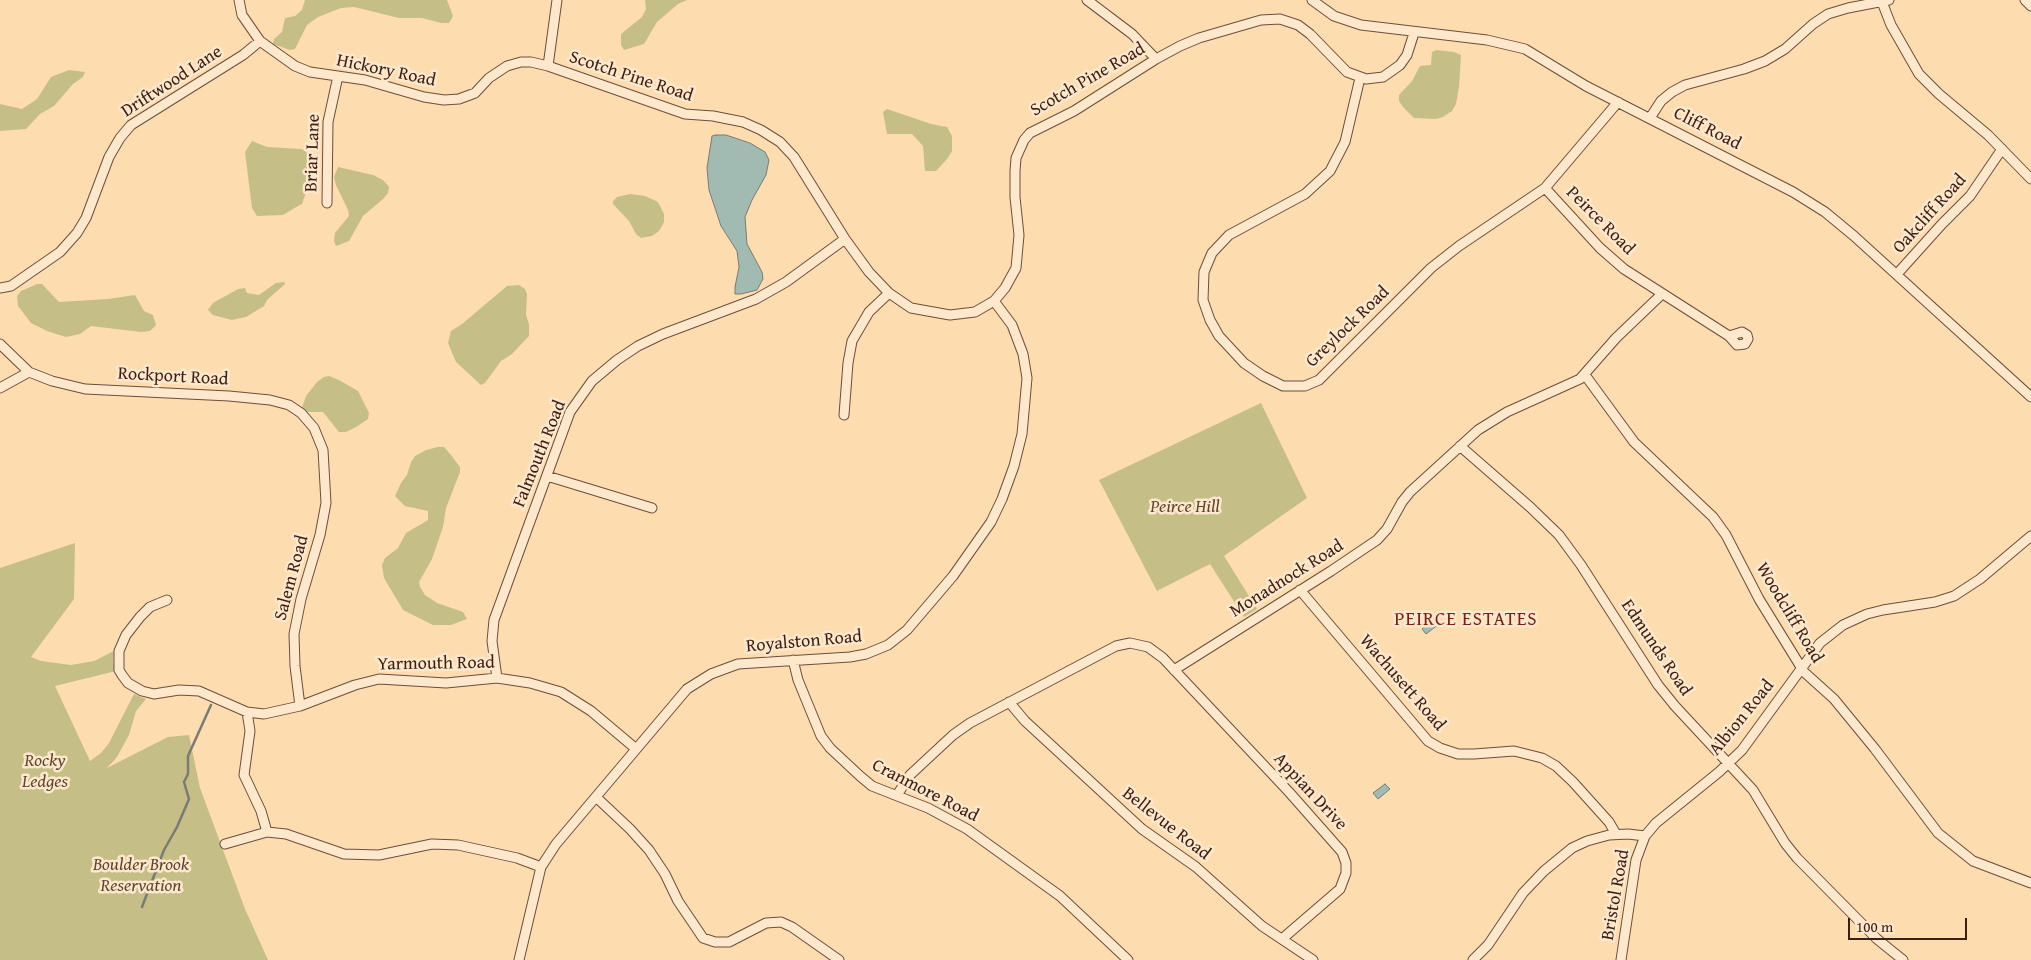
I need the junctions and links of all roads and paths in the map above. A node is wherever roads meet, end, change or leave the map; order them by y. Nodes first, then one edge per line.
1 (239, 0) edge
2 (557, 0) edge
3 (1087, 0) edge
4 (1312, 0) edge
5 (2024, 0) edge
6 (1886, 1) edge
7 (2031, 6) edge
8 (1414, 33) junction
9 (260, 41) junction
10 (1156, 59) junction
11 (548, 66) junction
12 (338, 76) junction
13 (1360, 78) junction
14 (1618, 102) junction
15 (1650, 118) junction
16 (2002, 149) junction
17 (2031, 179) edge
18 (1545, 188) junction
19 (327, 203) dead end
20 (845, 239) junction
21 (1898, 274) junction
22 (0, 288) edge
23 (889, 293) junction
24 (1662, 294) junction
25 (994, 301) junction
26 (1729, 336) dead end
27 (0, 344) edge
28 (29, 372) junction
29 (1585, 375) junction
30 (0, 388) edge
31 (2031, 398) edge
32 (844, 415) dead end
33 (1460, 446) junction
34 (324, 460) joint
35 (547, 476) junction
36 (652, 508) dead end
37 (2031, 536) edge
38 (1300, 590) junction
39 (167, 600) dead end
40 (793, 660) junction
41 (1802, 668) junction
42 (1174, 670) junction
43 (497, 678) junction
44 (1009, 702) junction
45 (300, 706) junction
46 (247, 712) junction
47 (636, 748) junction
48 (1728, 763) junction
49 (897, 796) junction
50 (596, 797) junction
51 (267, 832) junction
52 (1616, 834) junction
53 (1645, 836) junction
54 (225, 844) dead end
55 (541, 867) junction
56 (2031, 883) edge
57 (1282, 939) junction
58 (519, 960) edge
59 (839, 960) edge
60 (1128, 960) edge
61 (1313, 960) edge
62 (1473, 960) edge
63 (1621, 960) edge
64 (1903, 960) edge

1 - 9 street, Hickory Road
2 - 11 street
3 - 10 street
4 - 8 street, Cliff Road
5 - 7 street
6 - 15 street
6 - 16 street
8 - 13 street
8 - 14 street, Cliff Road
9 - 12 street, Hickory Road
9 - 22 street, Driftwood Lane
10 - 13 street, Scotch Pine Road
10 - 25 street, Scotch Pine Road
11 - 12 street, Hickory Road
11 - 20 street, Scotch Pine Road
12 - 19 street, Briar Lane
13 - 18 street, Greylock Road
14 - 15 street, Cliff Road
14 - 18 street, Peirce Road
15 - 21 street, Cliff Road
16 - 17 street
16 - 21 street, Oakcliff Road
18 - 24 street, Peirce Road
20 - 23 street, Scotch Pine Road
20 - 35 street, Falmouth Road
21 - 31 street, Cliff Road
23 - 25 street, Scotch Pine Road
23 - 32 street
24 - 26 street, Peirce Road
24 - 29 street, Monadnock Road
25 - 40 street, Royalston Road
27 - 28 street, Rockport Road
28 - 30 street
28 - 34 street, Rockport Road
29 - 33 street, Monadnock Road
29 - 41 street, Woodcliff Road
33 - 38 street, Monadnock Road
33 - 48 street, Edmunds Road
34 - 45 street, Salem Road
35 - 36 street
35 - 43 street, Falmouth Road
37 - 41 street, Albion Road
38 - 42 street, Monadnock Road
38 - 52 street, Wachusett Road
39 - 46 street, Yarmouth Road
40 - 47 street, Royalston Road
40 - 49 street, Cranmore Road
41 - 48 street, Albion Road
41 - 56 street, Woodcliff Road
42 - 44 street
42 - 57 street, Appian Drive
43 - 45 street, Yarmouth Road
43 - 47 street, Yarmouth Road
44 - 49 street
44 - 57 street, Bellevue Road
45 - 46 street, Yarmouth Road
46 - 51 street
47 - 50 street, Royalston Road
48 - 53 street, Albion Road
48 - 64 street, Edmunds Road
49 - 60 street, Cranmore Road
50 - 55 street, Royalston Road
50 - 59 street
51 - 54 street
51 - 55 street
52 - 53 street
52 - 62 street
53 - 63 street, Bristol Road
55 - 58 street, Royalston Road
57 - 61 street, Bellevue Road

